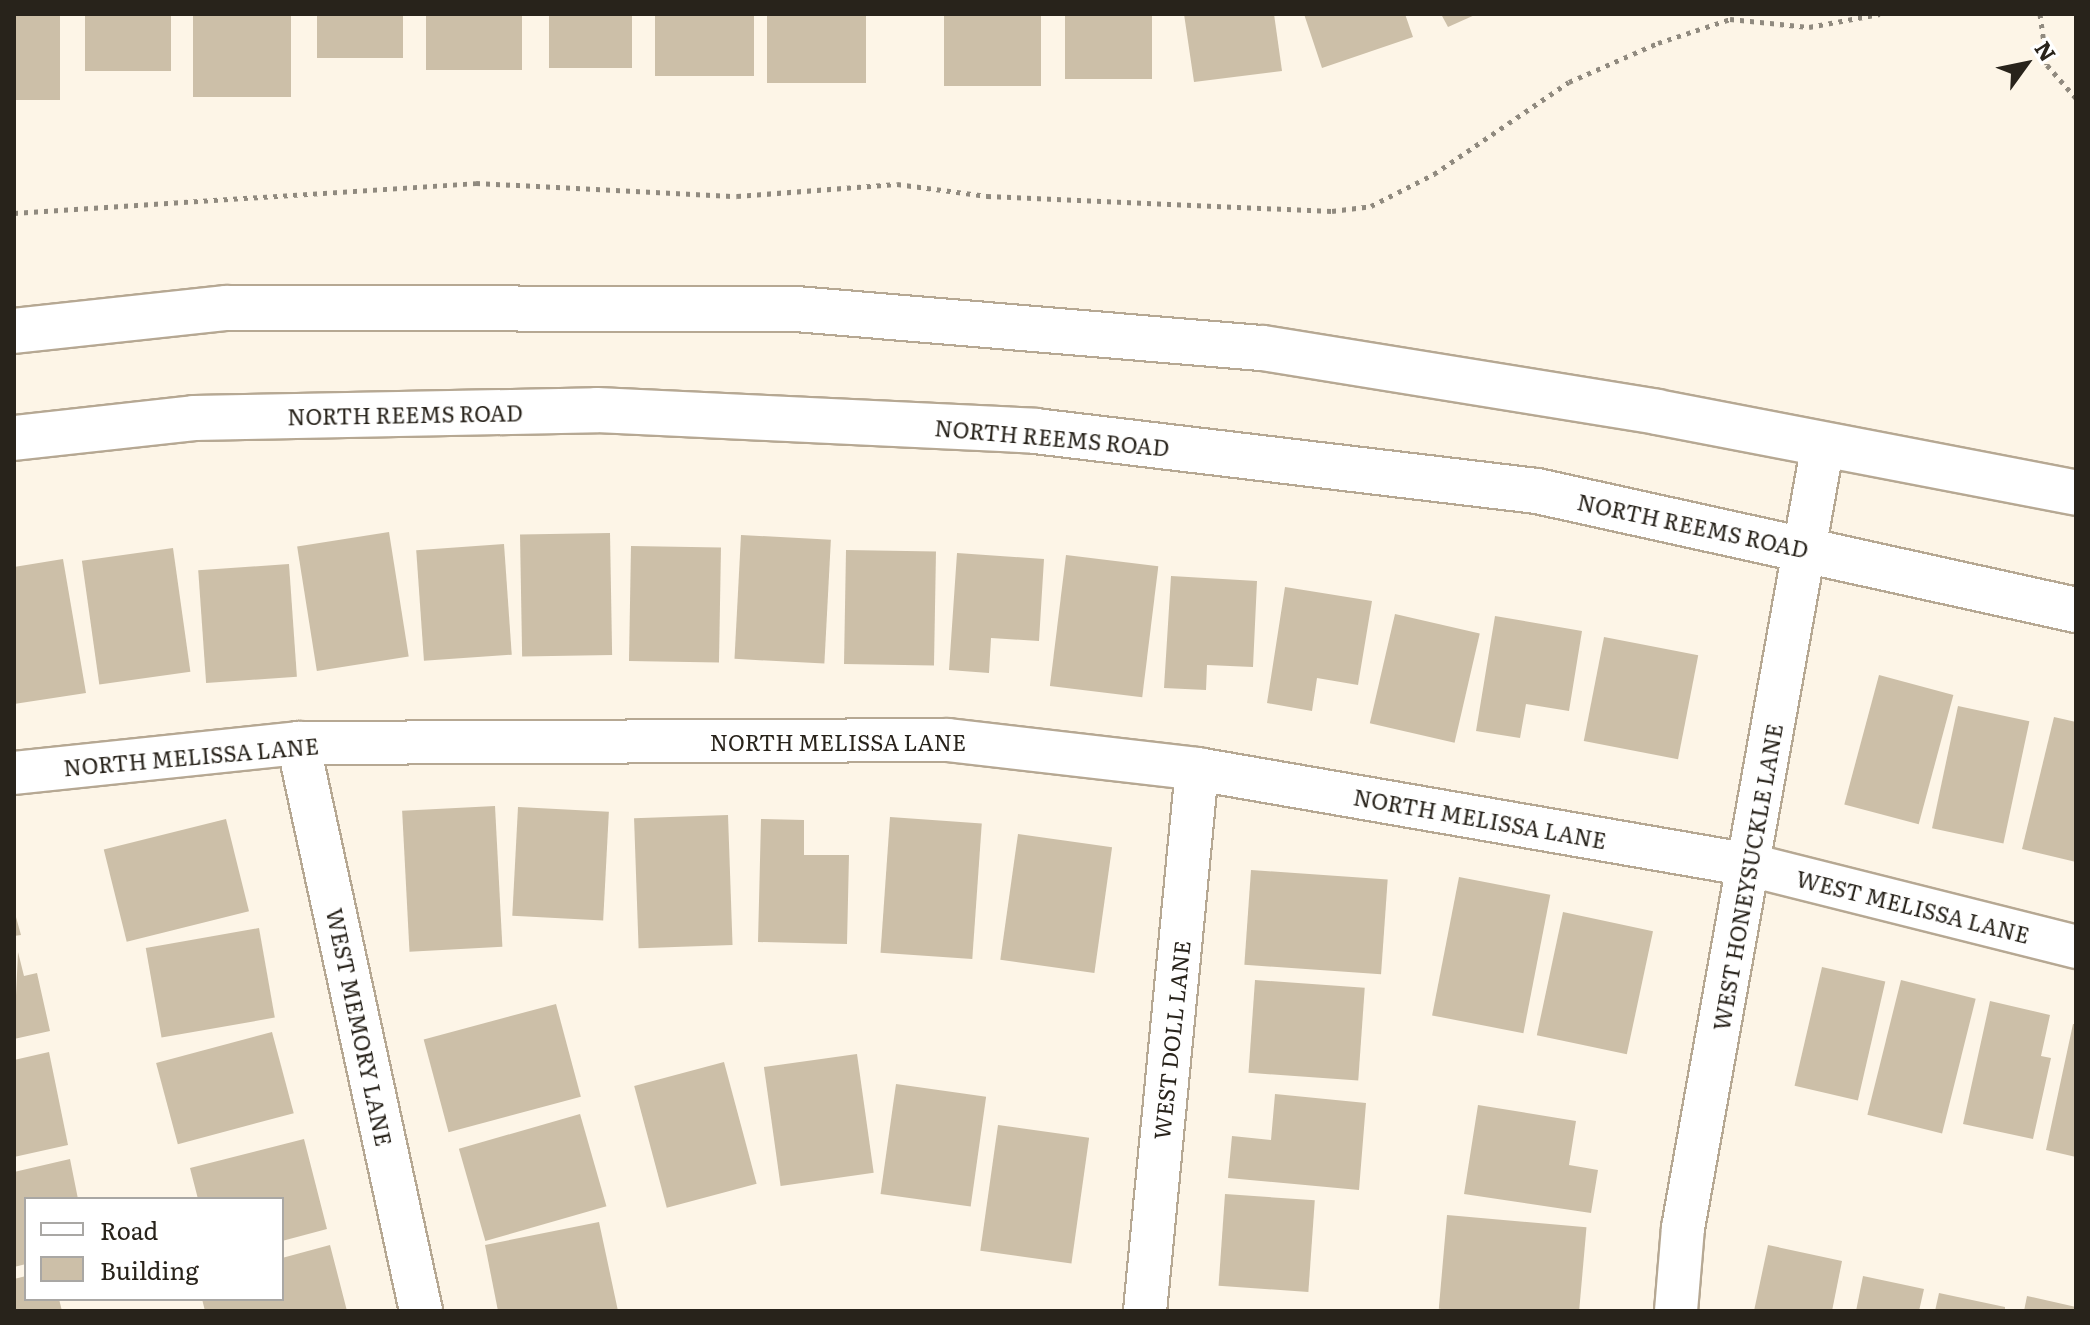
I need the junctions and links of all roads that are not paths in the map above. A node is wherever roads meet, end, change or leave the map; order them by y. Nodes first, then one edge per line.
1 (14, 331) edge
2 (14, 438) edge
3 (1823, 444) junction
4 (2076, 493) edge
5 (1807, 548) junction
6 (2076, 610) edge
7 (298, 743) junction
8 (1197, 769) junction
9 (14, 773) edge
10 (1750, 865) junction
11 (2076, 947) edge
12 (421, 1311) edge
13 (1145, 1311) edge
14 (1676, 1311) edge

1 - 3 main road
2 - 5 main road, NORTH REEMS ROAD
3 - 4 main road
3 - 5 street, WEST HONEYSUCKLE LANE
5 - 6 main road, NORTH REEMS ROAD
5 - 10 street, WEST HONEYSUCKLE LANE
7 - 8 street, NORTH MELISSA LANE
7 - 9 street, NORTH MELISSA LANE
7 - 12 street, WEST MEMORY LANE
8 - 10 street, NORTH MELISSA LANE
8 - 13 street, WEST DOLL LANE
10 - 11 street, WEST MELISSA LANE
10 - 14 street, WEST HONEYSUCKLE LANE

